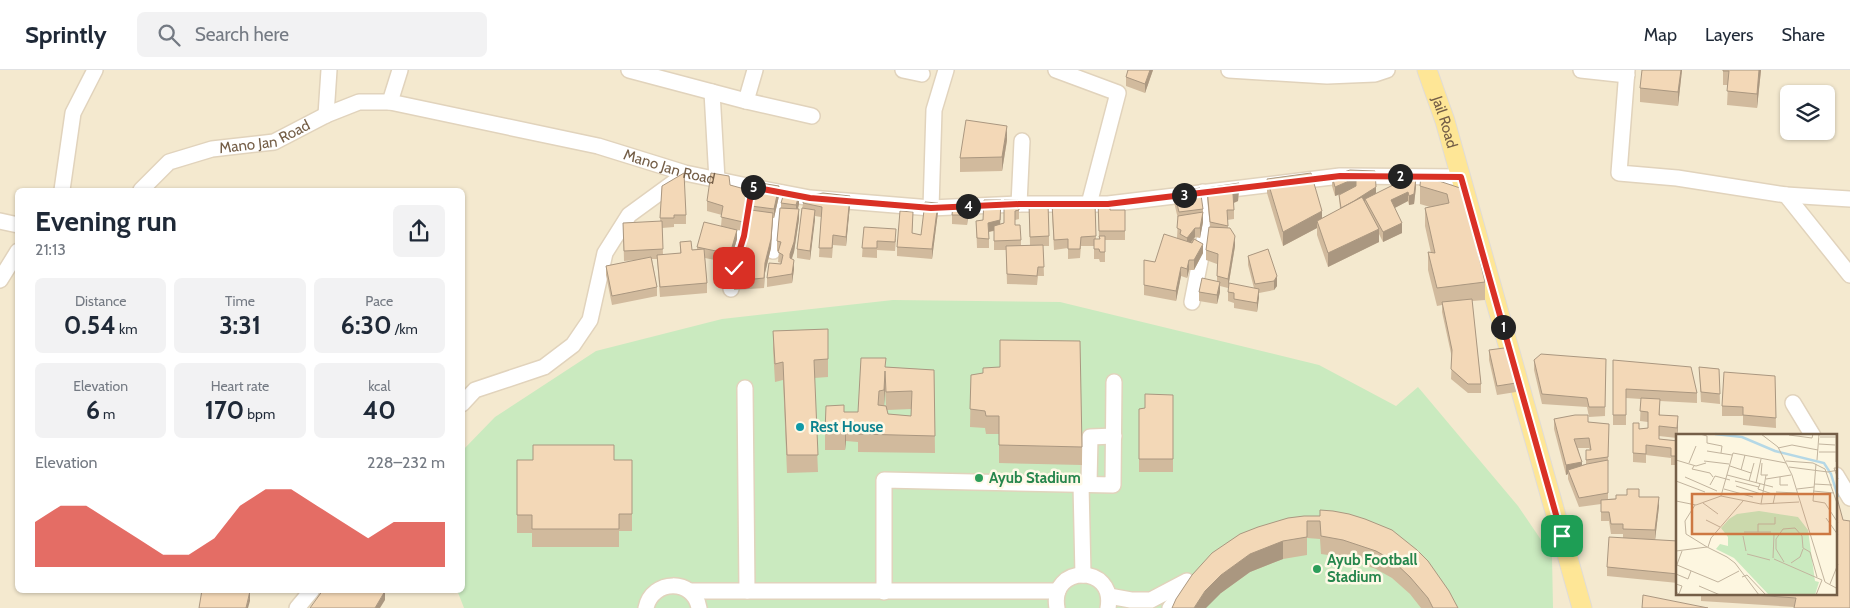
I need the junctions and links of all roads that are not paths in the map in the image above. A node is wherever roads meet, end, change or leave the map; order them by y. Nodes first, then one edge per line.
1 (95, 70) edge
2 (329, 70) edge
3 (400, 70) edge
4 (629, 70) edge
5 (755, 70) edge
6 (903, 70) edge
7 (946, 70) edge
8 (1056, 70) edge
9 (1229, 70) edge
10 (1387, 70) edge
11 (1427, 70) edge
12 (1581, 70) edge
13 (1627, 72) edge
14 (922, 74) dead end
15 (712, 92) junction
16 (390, 102) junction
17 (746, 102) junction
18 (326, 116) junction
19 (812, 116) dead end
20 (1022, 141) dead end
21 (685, 173) junction
22 (1461, 177) junction
23 (717, 180) junction
24 (752, 187) junction
25 (62, 188) edge
26 (143, 188) edge
27 (1203, 192) junction
28 (782, 193) junction
29 (1786, 195) junction
30 (1850, 198) edge
31 (1019, 204) junction
32 (1089, 204) junction
33 (931, 208) junction
34 (0, 221) edge
35 (15, 224) edge
36 (773, 251) dead end
37 (15, 257) edge
38 (1850, 275) edge
39 (0, 280) edge
40 (731, 289) dead end
41 (1192, 302) dead end
42 (1114, 382) dead end
43 (745, 388) dead end
44 (465, 401) edge
45 (1793, 404) dead end
46 (1811, 434) edge
47 (1114, 436) junction
48 (1838, 478) edge
49 (1085, 484) junction
50 (1850, 498) edge
51 (1083, 574) junction
52 (690, 591) junction
53 (747, 591) junction
54 (1058, 591) junction
55 (884, 592) junction
56 (310, 593) edge
57 (1112, 603) edge
58 (297, 608) edge
59 (646, 608) edge
60 (699, 608) edge
61 (1057, 608) edge
62 (1170, 608) edge
63 (1582, 608) edge

1 - 25 street
2 - 18 street
3 - 16 street
4 - 15 street
5 - 17 street
6 - 14 street
7 - 33 street
8 - 32 street
9 - 10 street
11 - 22 main road, Jail Road
12 - 13 street
13 - 29 street
15 - 17 street
15 - 23 street
16 - 18 street, Mano Jan Road
16 - 21 street, Mano Jan Road
17 - 19 street
18 - 26 street, Mano Jan Road
20 - 31 street
21 - 23 street, Mano Jan Road
21 - 44 street
22 - 27 street, Mano Jan Road
22 - 63 main road, Jail Road
23 - 24 street, Mano Jan Road
24 - 28 street, Mano Jan Road
24 - 40 street
27 - 32 street, Mano Jan Road
27 - 41 street
28 - 33 street, Mano Jan Road
28 - 36 street
29 - 30 street
29 - 38 street
31 - 32 street, Mano Jan Road
31 - 33 street, Mano Jan Road
34 - 35 street
37 - 39 street
42 - 47 street
43 - 53 street
45 - 46 street
47 - 49 street
47 - 49 street
48 - 50 street
49 - 51 street
49 - 55 street
51 - 54 street
51 - 57 street
52 - 53 street
52 - 59 street
52 - 60 street
53 - 55 street
54 - 55 street
54 - 61 street
56 - 58 street
57 - 62 street

